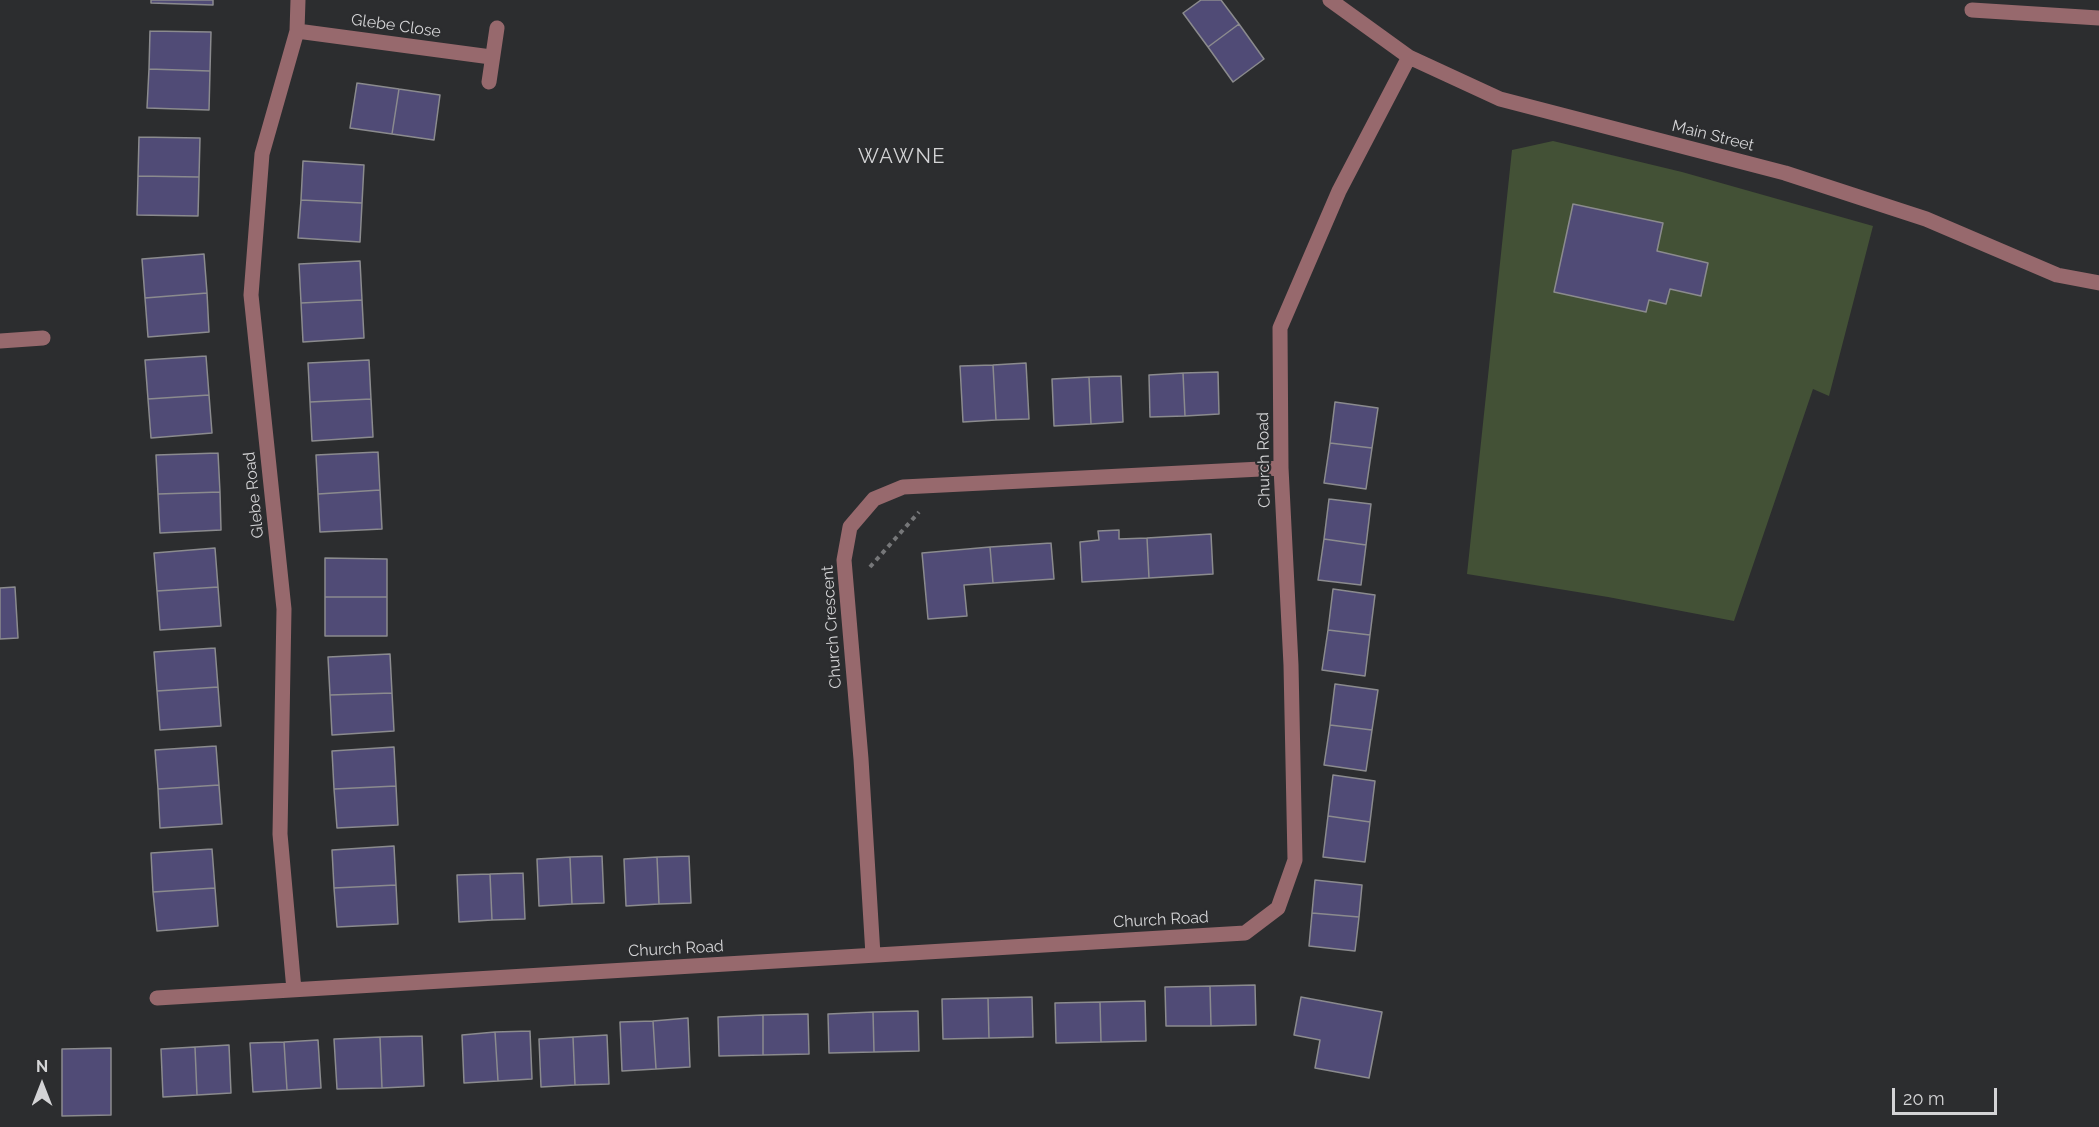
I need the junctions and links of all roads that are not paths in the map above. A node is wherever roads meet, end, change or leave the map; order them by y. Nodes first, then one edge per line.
1 (298, 0) edge
2 (1330, 0) edge
3 (1972, 10) dead end
4 (2099, 18) edge
5 (497, 28) dead end
6 (297, 31) junction
7 (491, 57) junction
8 (1408, 57) junction
9 (489, 82) dead end
10 (2099, 283) edge
11 (43, 338) dead end
12 (0, 341) edge
13 (1281, 468) junction
14 (873, 955) junction
15 (294, 990) junction
16 (157, 998) dead end

1 - 6 street, Glebe Road
2 - 8 street, Main Street
3 - 4 street
5 - 7 street
6 - 7 street, Glebe Close
6 - 15 street, Glebe Road
7 - 9 street
8 - 10 street, Main Street
8 - 13 street, Church Road
11 - 12 street
13 - 14 street, Church Road
13 - 14 street, Church Crescent
14 - 15 street, Church Road
15 - 16 street, Church Road

